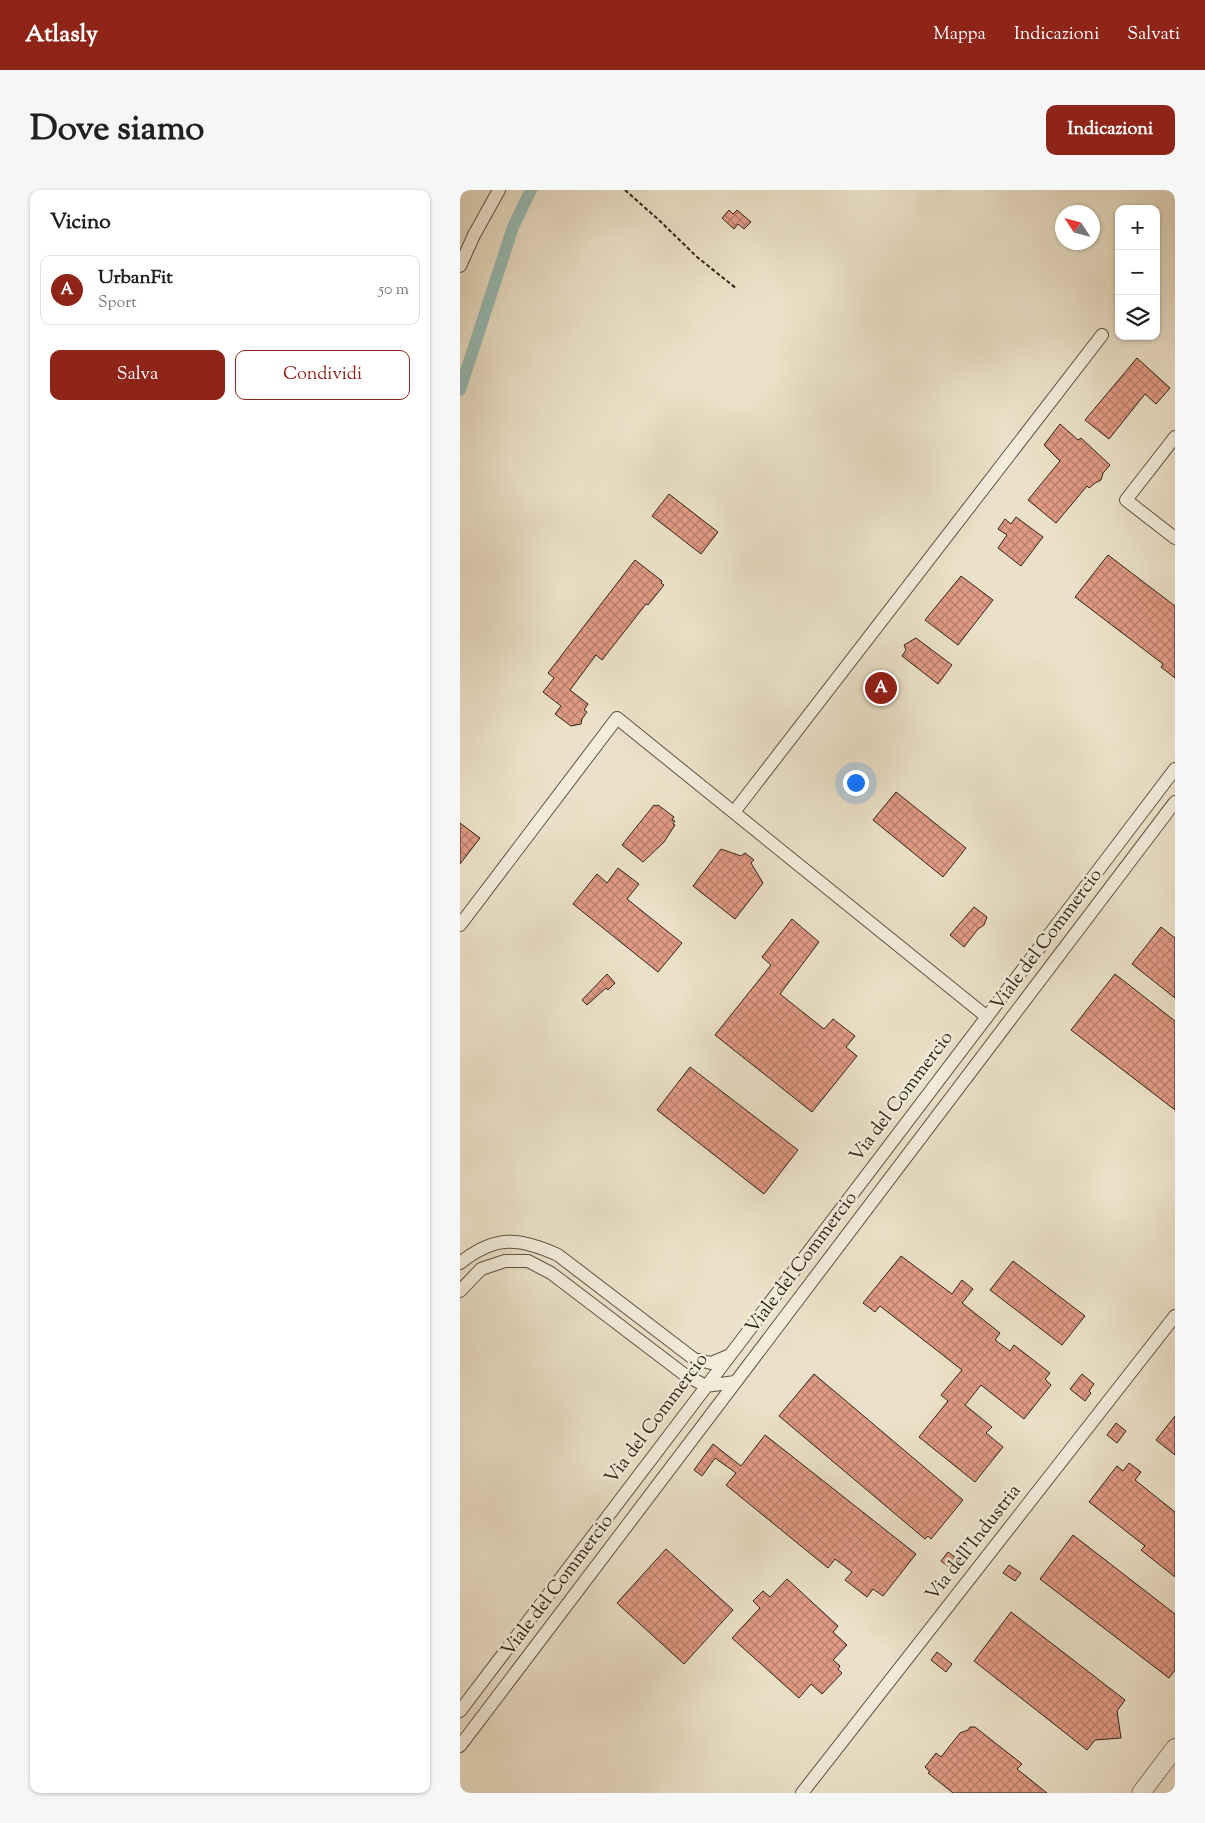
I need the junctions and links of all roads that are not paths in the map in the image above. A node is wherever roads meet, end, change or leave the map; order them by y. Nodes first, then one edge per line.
1 (498, 190) edge
2 (460, 266) edge
3 (1102, 335) dead end
4 (1175, 437) edge
5 (1175, 538) edge
6 (1175, 769) edge
7 (1175, 802) edge
8 (734, 812) junction
9 (460, 926) edge
10 (987, 1017) junction
11 (460, 1263) edge
12 (460, 1290) edge
13 (1175, 1316) edge
14 (730, 1355) junction
15 (735, 1382) junction
16 (706, 1386) junction
17 (460, 1711) edge
18 (460, 1746) edge
19 (1175, 1748) edge
20 (802, 1793) edge
21 (1141, 1793) edge

1 - 2 street
3 - 8 street
4 - 5 street
6 - 10 street, Via del Commercio
7 - 15 street, Viale del Commercio
8 - 9 street
8 - 10 street
10 - 14 street, Via del Commercio
11 - 14 street
12 - 16 street
13 - 20 street, Via dell'Industria
14 - 16 street, Via del Commercio
15 - 16 street
15 - 18 street, Viale del Commercio
16 - 17 street, Via del Commercio
19 - 21 street

